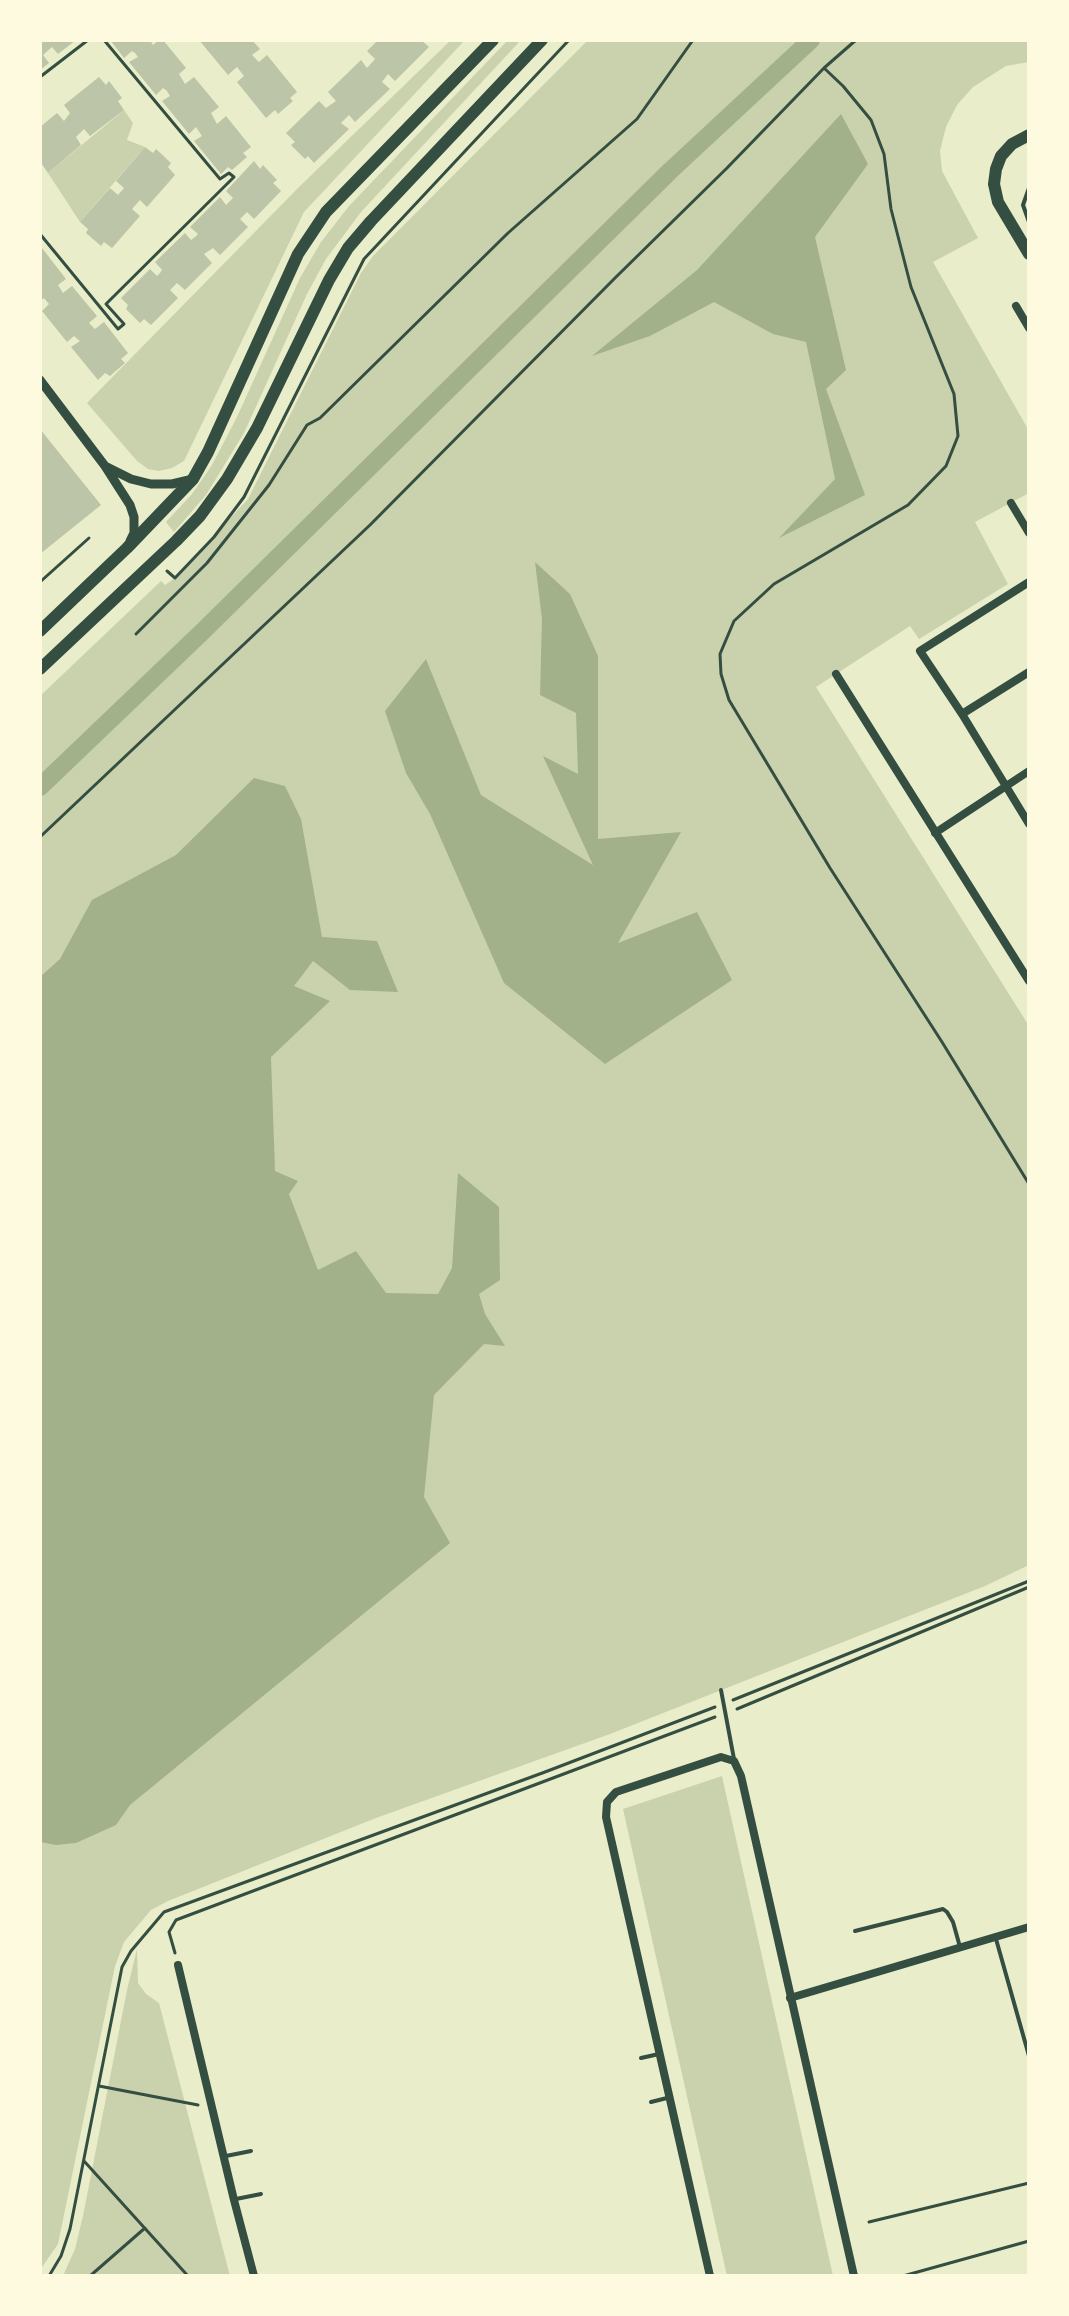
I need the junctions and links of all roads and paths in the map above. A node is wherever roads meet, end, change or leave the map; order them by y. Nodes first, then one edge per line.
1 (88, 40) edge
2 (104, 40) edge
3 (493, 40) edge
4 (542, 40) edge
5 (569, 40) edge
6 (693, 40) edge
7 (856, 40) edge
8 (824, 68) junction
9 (40, 77) edge
10 (1029, 135) edge
11 (1029, 188) edge
12 (1029, 222) edge
13 (40, 234) edge
14 (1029, 254) edge
15 (1016, 306) dead end
16 (1029, 328) edge
17 (40, 380) edge
18 (105, 466) junction
19 (193, 479) junction
20 (1011, 503) dead end
21 (1029, 533) edge
22 (89, 538) dead end
23 (127, 548) junction
24 (156, 560) junction
25 (40, 582) edge
26 (1029, 582) edge
27 (40, 631) edge
28 (136, 634) dead end
29 (40, 669) edge
30 (1029, 672) edge
31 (836, 674) dead end
32 (962, 714) junction
33 (1029, 771) edge
34 (1004, 786) junction
35 (1029, 824) edge
36 (935, 833) junction
37 (40, 837) edge
38 (1029, 981) edge
39 (1029, 1184) edge
40 (1029, 1581) edge
41 (1029, 1587) edge
42 (721, 1690) dead end
43 (723, 1704) junction
44 (725, 1714) junction
45 (734, 1761) junction
46 (1029, 1927) edge
47 (855, 1931) dead end
48 (995, 1937) junction
49 (960, 1947) junction
50 (178, 1965) joint
51 (790, 1998) junction
52 (659, 2054) junction
53 (1029, 2056) edge
54 (641, 2058) dead end
55 (98, 2086) junction
56 (670, 2097) junction
57 (651, 2102) dead end
58 (213, 2108) junction
59 (251, 2151) dead end
60 (224, 2157) junction
61 (84, 2161) junction
62 (1029, 2183) edge
63 (261, 2194) dead end
64 (234, 2200) junction
65 (869, 2222) dead end
66 (145, 2228) junction
67 (1029, 2241) edge
68 (49, 2276) edge
69 (90, 2276) edge
70 (188, 2276) edge
71 (254, 2276) edge
72 (710, 2276) edge
73 (854, 2276) edge
74 (903, 2276) edge

1 - 9 path
2 - 13 path
3 - 19 main road
4 - 24 main road
5 - 24 path
6 - 28 path
7 - 8 path
8 - 37 path
8 - 39 path
10 - 14 main road
11 - 12 lane
15 - 16 street
17 - 18 street
18 - 19 street
18 - 23 street
19 - 23 main road
20 - 21 street
22 - 25 path
23 - 27 main road
24 - 29 main road
26 - 32 street
30 - 32 street
31 - 36 street
32 - 34 street
33 - 34 street
34 - 35 street
34 - 36 street
36 - 38 street
40 - 43 path
41 - 44 path
42 - 43 lane
43 - 44 lane
43 - 55 path
44 - 45 lane
44 - 50 path
45 - 51 street
45 - 52 street
46 - 48 street
47 - 49 lane
48 - 49 street
48 - 53 lane
49 - 51 street
50 - 58 street
51 - 73 street
52 - 54 lane
52 - 56 street
55 - 58 path
55 - 61 path
56 - 57 lane
56 - 72 street
58 - 60 street
59 - 60 lane
60 - 64 street
61 - 66 path
61 - 68 path
62 - 65 path
63 - 64 lane
64 - 71 street
66 - 69 path
66 - 70 path
67 - 74 path

